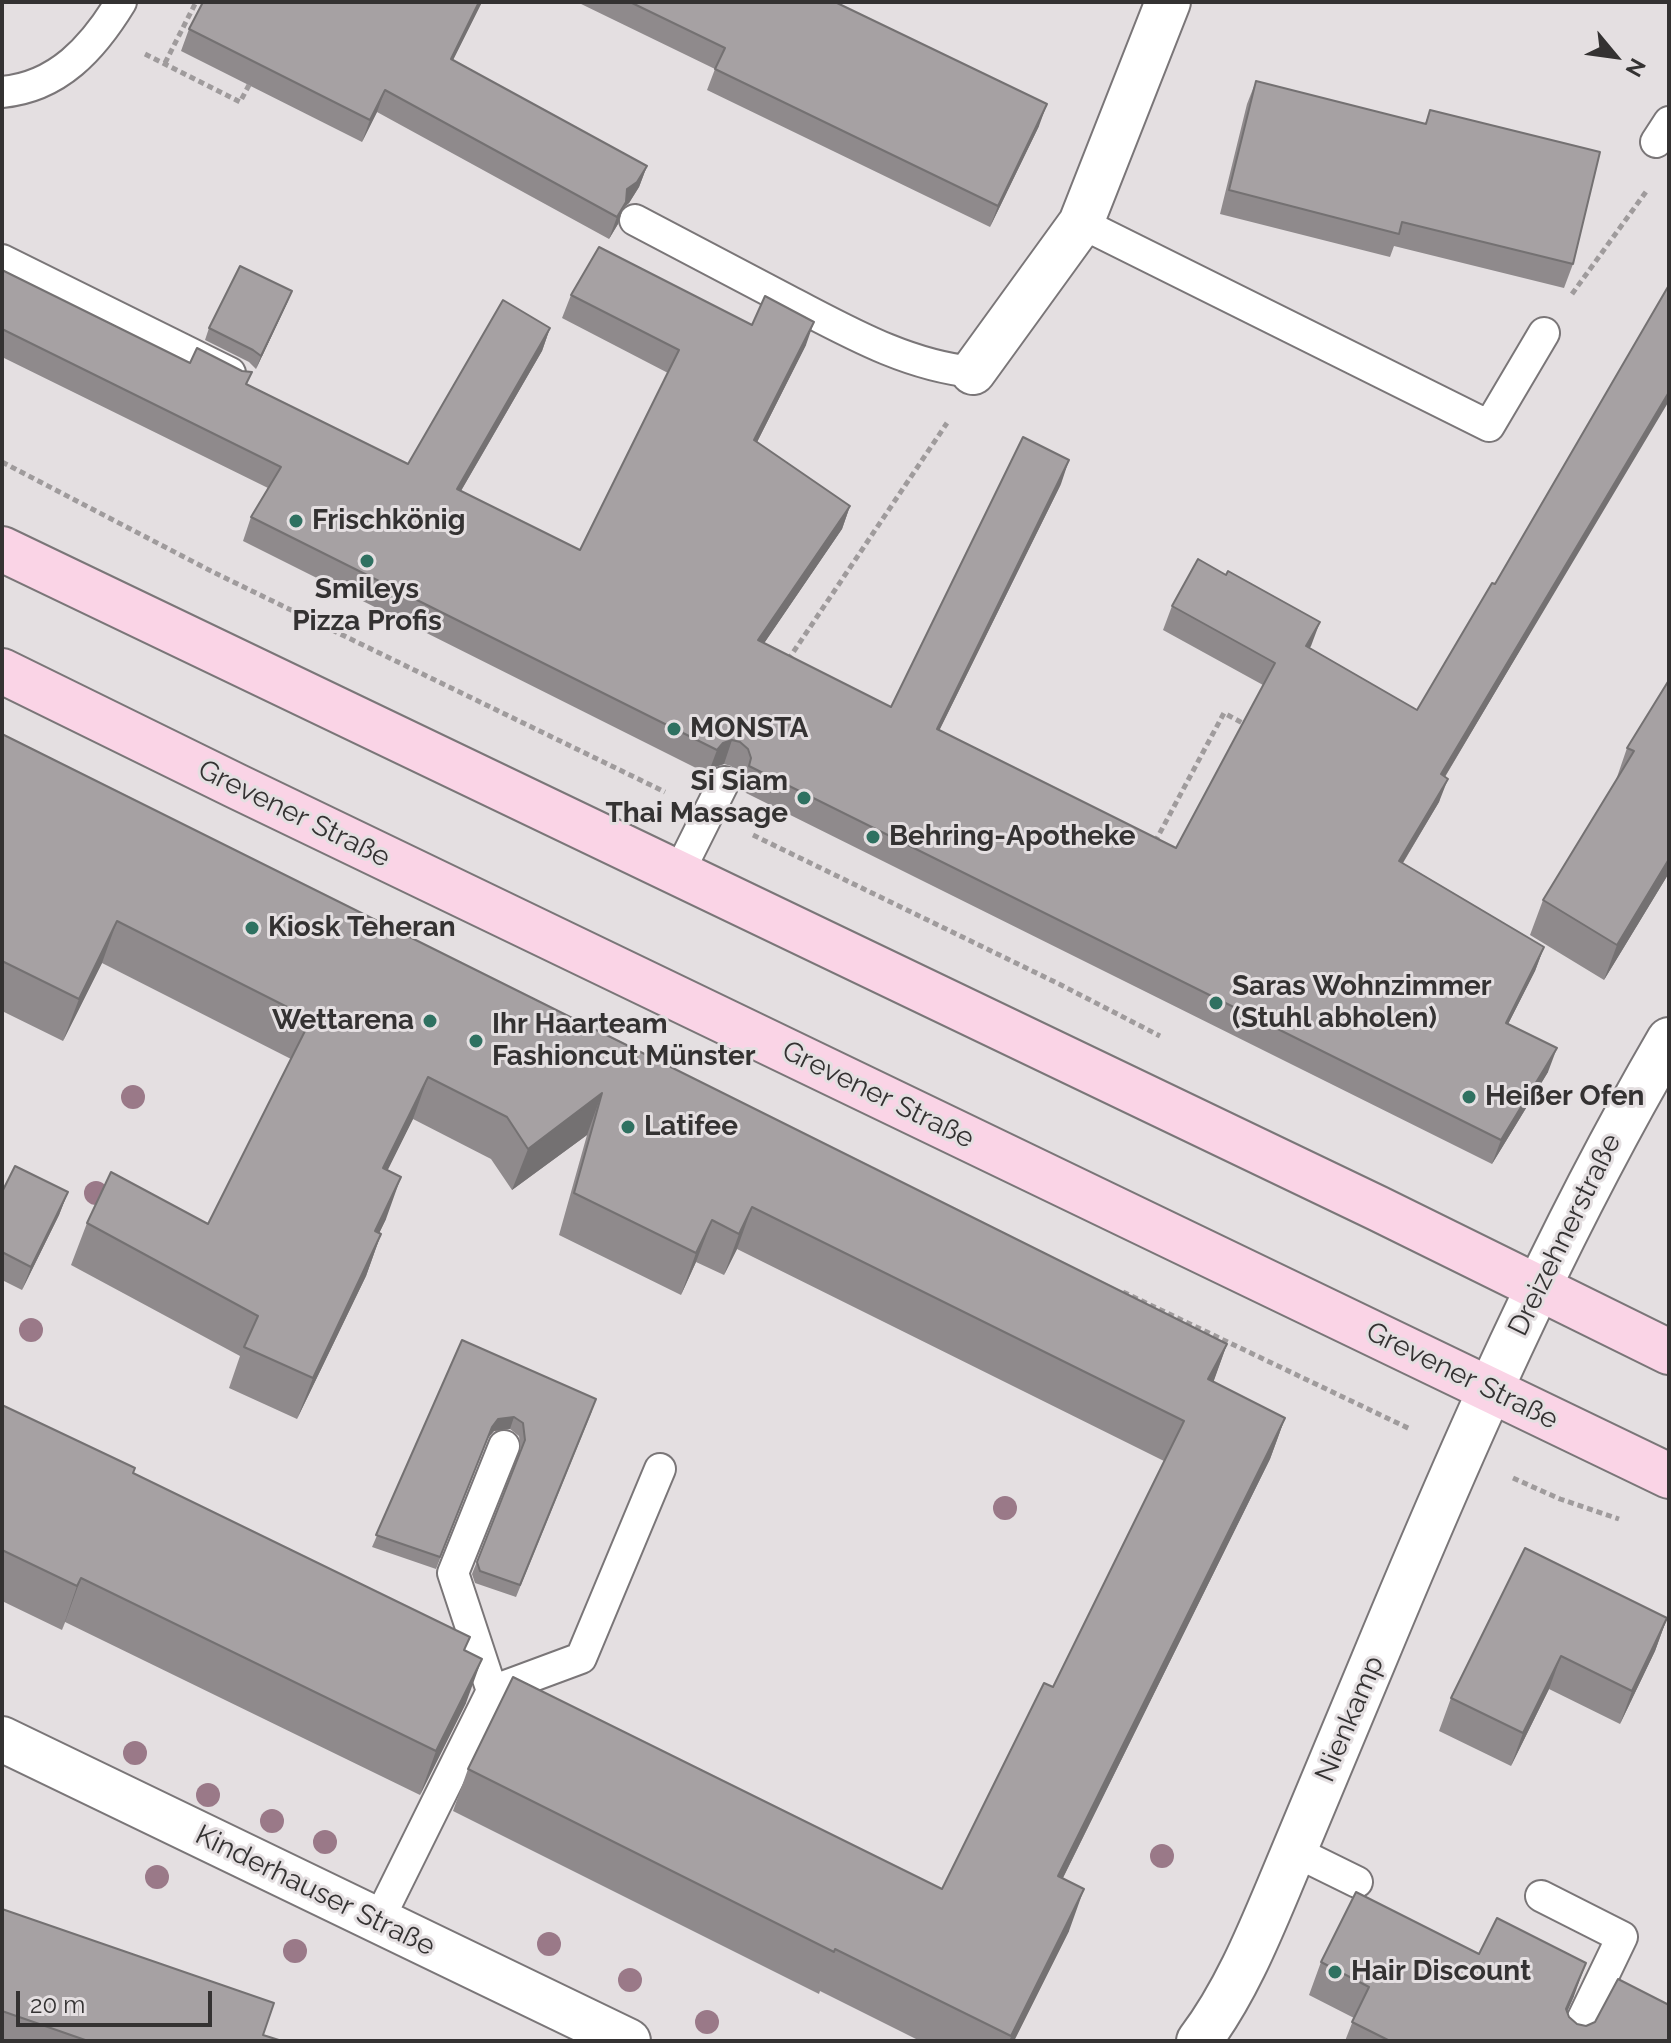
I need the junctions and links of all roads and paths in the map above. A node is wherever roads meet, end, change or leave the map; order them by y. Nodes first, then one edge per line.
1 (121, 2) edge
2 (196, 2) edge
3 (1168, 2) edge
4 (101, 31) junction
5 (165, 63) junction
6 (249, 85) edge
7 (2, 92) edge
8 (1663, 132) edge
9 (635, 220) dead end
10 (1081, 223) junction
11 (2, 260) edge
12 (1544, 333) joint
13 (973, 372) joint
14 (241, 378) edge
15 (942, 433) dead end
16 (2, 462) edge
17 (2, 549) edge
18 (786, 665) edge
19 (2, 671) edge
20 (1260, 732) edge
21 (724, 782) dead end
22 (708, 813) junction
23 (1140, 837) edge
24 (1154, 844) junction
25 (1167, 850) edge
26 (678, 874) junction
27 (1160, 1036) dead end
28 (1669, 1040) edge
29 (1110, 1286) edge
30 (1538, 1286) junction
31 (1669, 1352) edge
32 (1491, 1391) junction
33 (504, 1446) dead end
34 (1461, 1455) junction
35 (660, 1469) dead end
36 (1669, 1476) edge
37 (1625, 1521) dead end
38 (492, 1691) junction
39 (2, 1739) edge
40 (1294, 1851) junction
41 (1357, 1882) dead end
42 (1541, 1896) dead end
43 (378, 1921) junction
44 (1214, 2033) edge
45 (628, 2041) edge
46 (1572, 2041) edge

1 - 4 lane
2 - 5 path
3 - 10 street
4 - 5 path
4 - 7 lane
5 - 6 path
8 - 12 path
9 - 13 lane
10 - 12 lane
10 - 13 street
11 - 14 lane
15 - 18 path
16 - 22 path
17 - 26 main road
19 - 32 main road, Grevener Straße
20 - 24 path
21 - 22 lane
22 - 26 lane
22 - 27 path
23 - 24 path
24 - 25 path
26 - 30 main road
28 - 30 street, Dreizehnerstraße
29 - 34 path
30 - 31 main road
30 - 32 street, Dreizehnerstraße
32 - 34 street, Nienkamp
32 - 36 main road, Grevener Straße
33 - 38 lane
34 - 37 path
34 - 40 street, Nienkamp
35 - 38 lane
38 - 43 lane
39 - 43 street, Kinderhauser Straße
40 - 41 lane
40 - 44 street, Nienkamp
42 - 46 lane
43 - 45 street, Kinderhauser Straße

